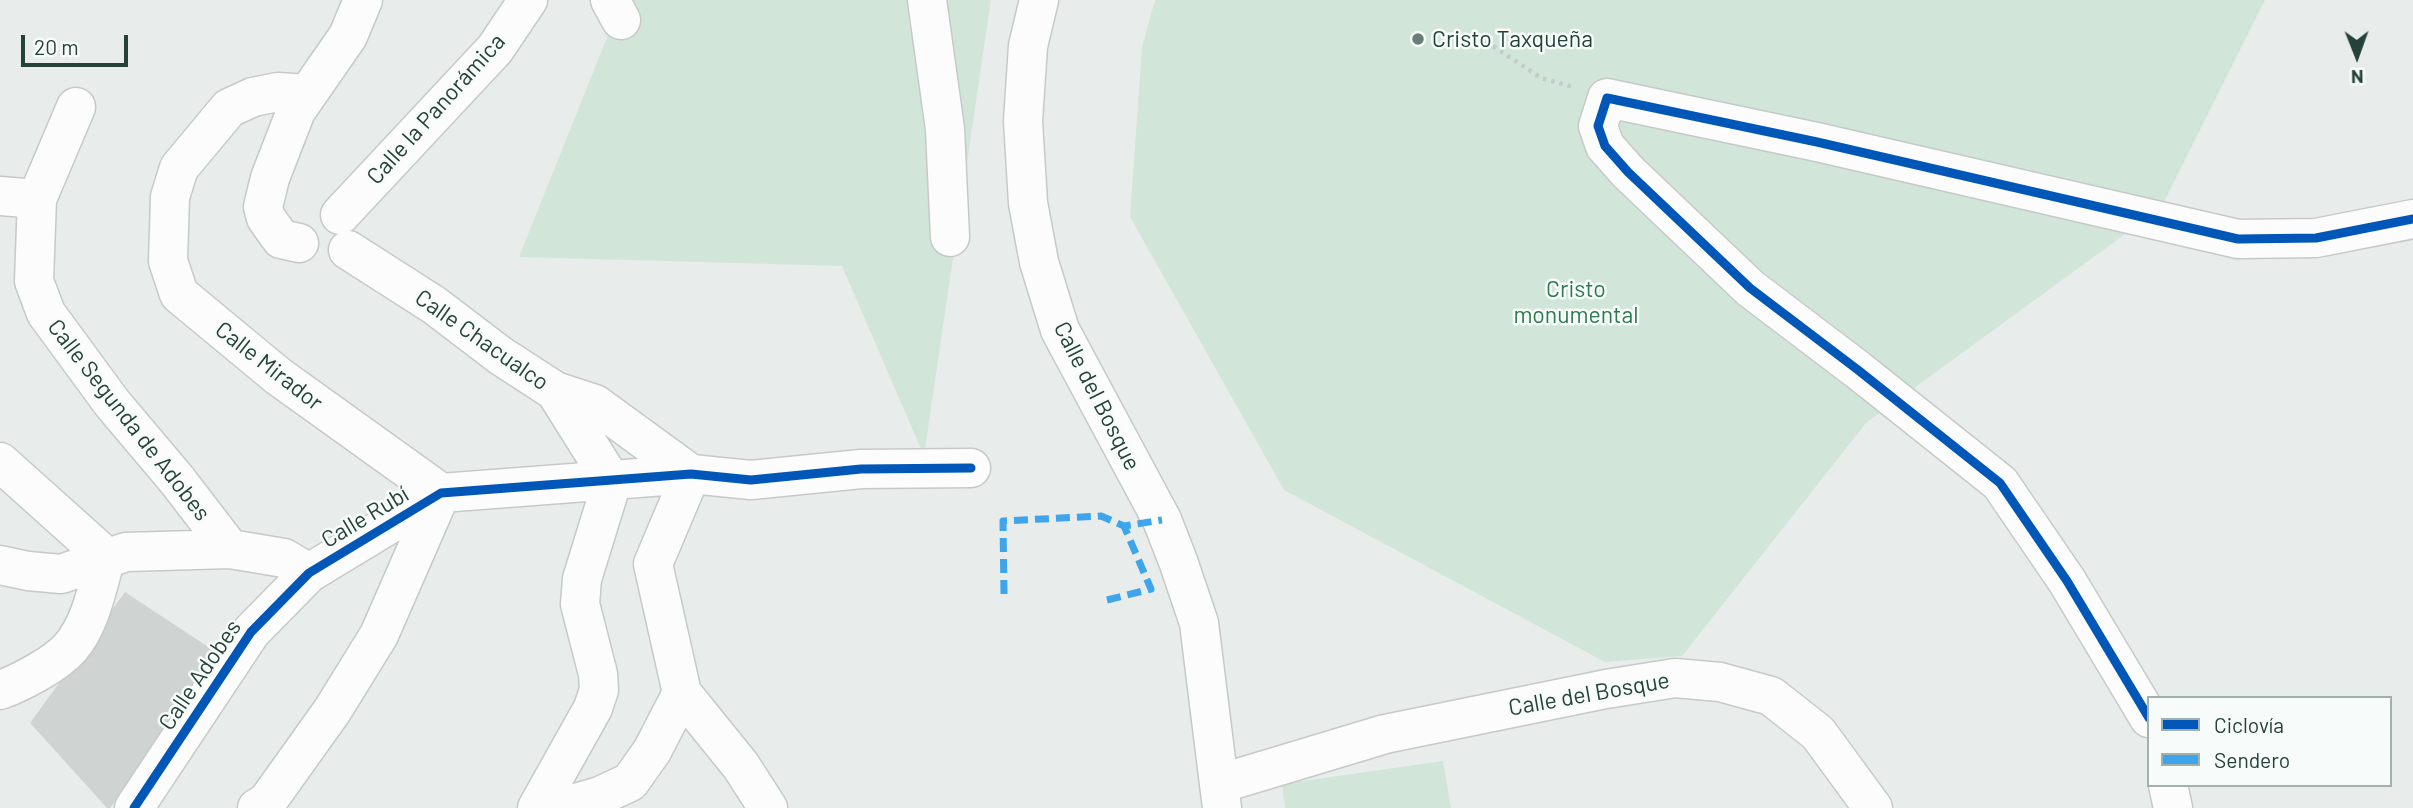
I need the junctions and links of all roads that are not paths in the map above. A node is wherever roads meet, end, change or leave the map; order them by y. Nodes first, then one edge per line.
1 (363, 0) edge
2 (528, 0) edge
3 (927, 0) edge
4 (1039, 0) edge
5 (307, 94) junction
6 (76, 107) dead end
7 (0, 197) edge
8 (37, 199) junction
9 (2413, 219) edge
10 (344, 232) junction
11 (950, 237) dead end
12 (555, 391) junction
13 (0, 462) edge
14 (971, 468) dead end
15 (691, 474) junction
16 (612, 482) junction
17 (441, 493) junction
18 (230, 549) junction
19 (106, 557) junction
20 (0, 565) edge
21 (309, 573) junction
22 (0, 690) edge
23 (682, 693) junction
24 (2147, 715) edge
25 (2168, 787) edge
26 (1221, 796) edge
27 (134, 808) edge
28 (257, 808) edge
29 (537, 808) edge
30 (559, 808) edge
31 (768, 808) edge
32 (1873, 808) edge
33 (2173, 808) edge

1 - 5 street
2 - 10 street, Calle la Panorámica
3 - 11 street
4 - 26 street, Calle del Bosque
5 - 10 street
5 - 17 street, Calle Mirador
6 - 8 street
7 - 8 street
8 - 18 street, Calle Segunda de Adobes
9 - 24 street
10 - 12 street, Calle Chacualco
12 - 15 street, Calle Chacualco
12 - 16 street
13 - 19 street
14 - 15 street
15 - 16 street
15 - 23 street
16 - 17 street
16 - 29 street
17 - 21 street, Calle Rubí
17 - 28 street
18 - 19 street
18 - 21 street
19 - 20 street
19 - 22 street
21 - 27 street, Calle Adobes
23 - 30 street
23 - 31 street
25 - 33 street
26 - 32 street, Calle del Bosque

